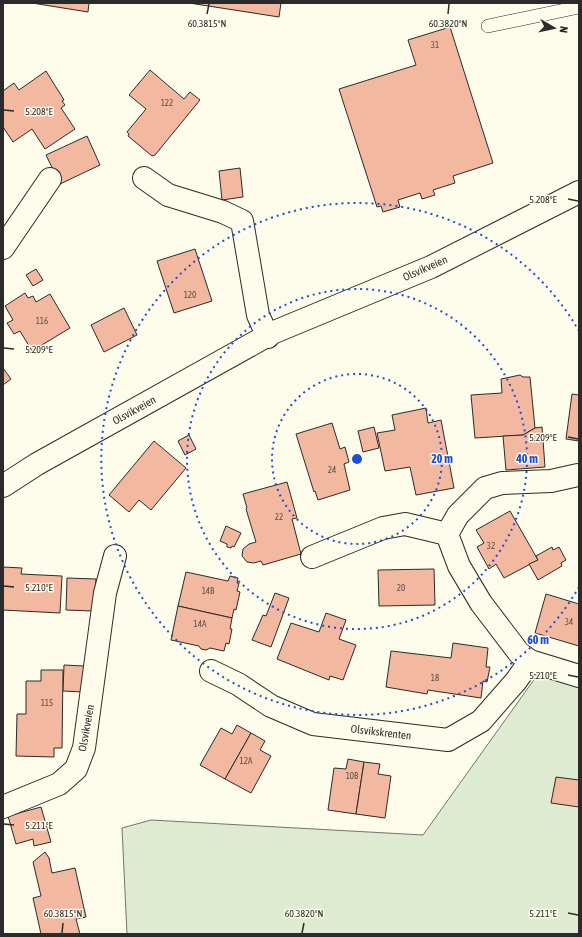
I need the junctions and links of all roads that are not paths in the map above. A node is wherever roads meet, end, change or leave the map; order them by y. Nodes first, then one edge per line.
1 (579, 8) edge
2 (488, 26) dead end
3 (144, 178) dead end
4 (50, 179) dead end
5 (579, 192) edge
6 (3, 248) edge
7 (268, 337) junction
8 (578, 475) edge
9 (3, 486) edge
10 (447, 534) junction
11 (115, 556) dead end
12 (312, 557) dead end
13 (530, 661) junction
14 (211, 671) dead end
15 (579, 676) edge
16 (3, 807) edge

1 - 2 lane
3 - 7 street
4 - 6 street
5 - 7 street, Olsvikveien
7 - 9 street, Olsvikveien
8 - 10 street
10 - 12 street
10 - 13 street
11 - 16 street, Olsvikveien
13 - 14 street, Olsvikskrenten
13 - 15 street

